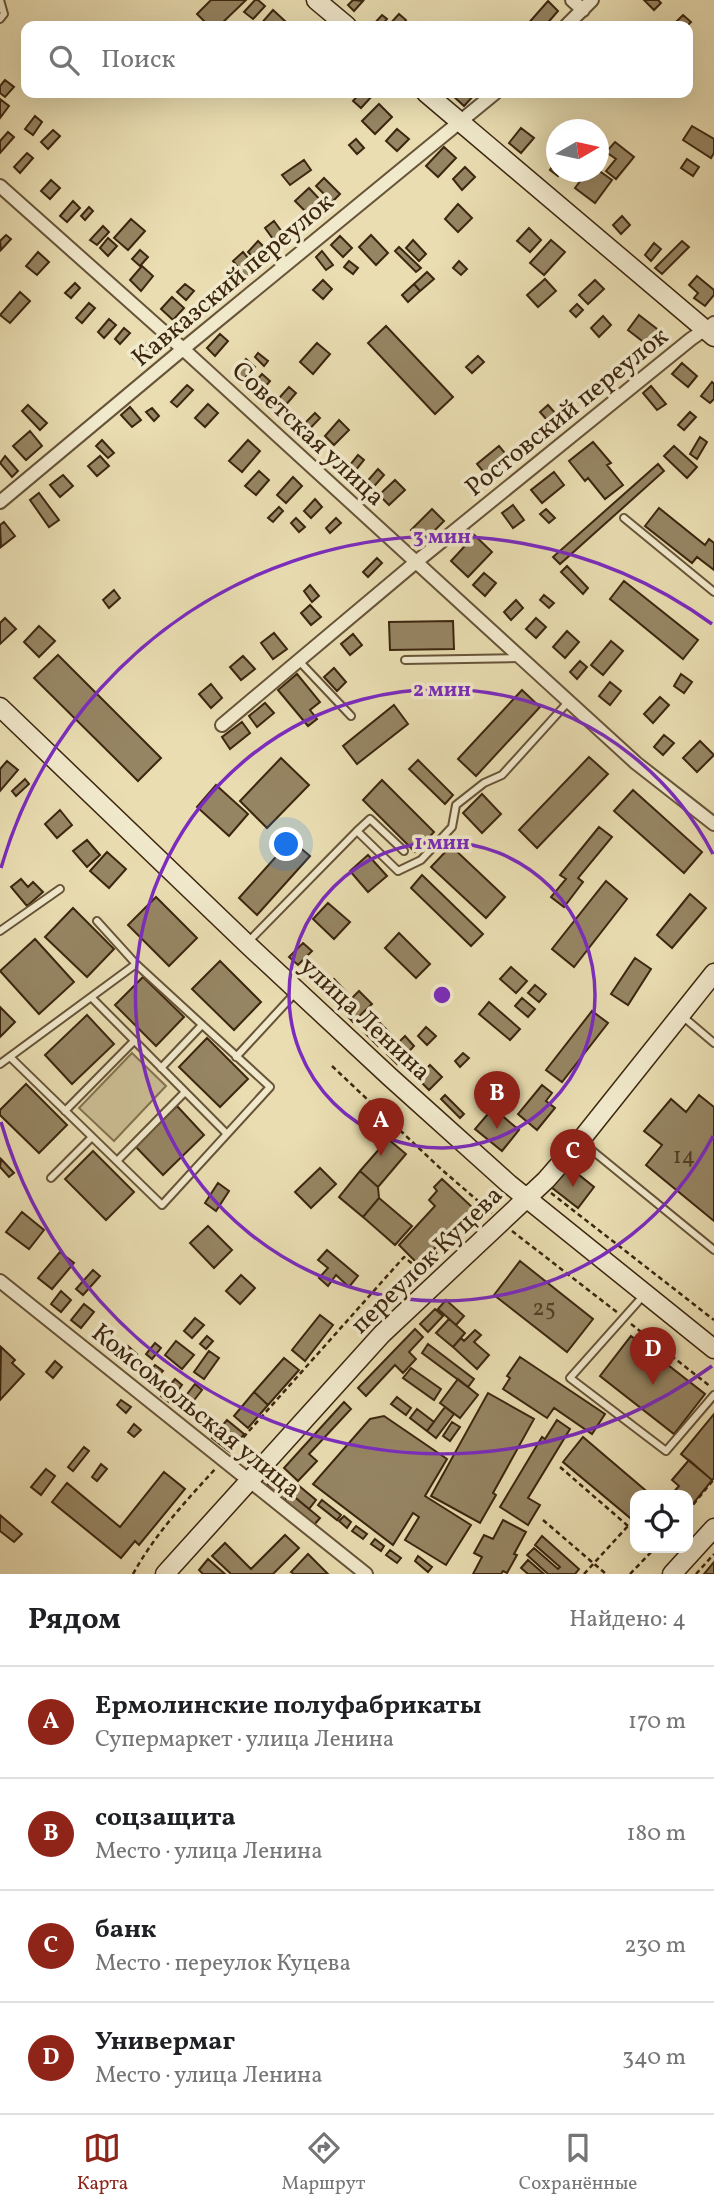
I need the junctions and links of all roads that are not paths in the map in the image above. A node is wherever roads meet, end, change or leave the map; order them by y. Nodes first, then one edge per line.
1 (0, 0) edge
2 (316, 0) edge
3 (572, 0) edge
4 (592, 0) edge
5 (583, 10) junction
6 (0, 19) edge
7 (341, 21) edge
8 (571, 21) edge
9 (432, 98) edge
10 (489, 98) edge
11 (461, 122) junction
12 (0, 186) edge
13 (711, 330) edge
14 (183, 349) junction
15 (0, 502) edge
16 (624, 518) dead end
17 (416, 562) junction
18 (714, 592) edge
19 (521, 658) junction
20 (405, 660) dead end
21 (299, 661) junction
22 (569, 701) junction
23 (0, 707) edge
24 (351, 716) dead end
25 (222, 725) dead end
26 (714, 824) edge
27 (357, 831) junction
28 (404, 851) dead end
29 (60, 889) dead end
30 (97, 922) dead end
31 (0, 931) edge
32 (247, 944) junction
33 (135, 964) junction
34 (714, 973) edge
35 (297, 991) junction
36 (92, 998) junction
37 (680, 1014) junction
38 (202, 1025) junction
39 (134, 1041) junction
40 (714, 1043) edge
41 (10, 1057) junction
42 (236, 1057) junction
43 (0, 1064) edge
44 (161, 1068) junction
45 (185, 1092) junction
46 (65, 1111) junction
47 (227, 1134) junction
48 (92, 1137) junction
49 (580, 1141) junction
50 (117, 1161) junction
51 (51, 1178) dead end
52 (532, 1202) junction
53 (714, 1250) edge
54 (0, 1281) edge
55 (645, 1293) junction
56 (714, 1349) edge
57 (714, 1395) edge
58 (250, 1481) junction
59 (714, 1528) edge
60 (164, 1574) edge
61 (366, 1574) edge
62 (672, 1574) edge

1 - 6 lane
2 - 7 street
3 - 5 street
4 - 5 street
5 - 8 street
9 - 11 street
10 - 11 street, Кавказский переулок
11 - 13 street
11 - 14 street, Кавказский переулок
12 - 14 street, Советская улица
13 - 17 street, Ростовский переулок
14 - 15 street, Кавказский переулок
14 - 17 street, Советская улица
16 - 18 lane
17 - 19 street, Советская улица
17 - 21 street, Ростовский переулок
19 - 20 lane
19 - 22 street, Советская улица
21 - 24 lane
21 - 25 street, Ростовский переулок
22 - 26 street, Советская улица
22 - 27 lane
23 - 32 street, улица Ленина
27 - 28 lane
27 - 32 lane
29 - 31 lane
30 - 33 lane
32 - 35 street, улица Ленина
33 - 36 lane
33 - 38 lane
34 - 37 street, переулок Куцева
35 - 42 lane
35 - 52 street, улица Ленина
36 - 39 lane
36 - 41 lane
37 - 40 lane
37 - 49 street, переулок Куцева
38 - 42 lane
38 - 44 lane
39 - 44 lane
39 - 46 lane
41 - 43 lane
41 - 46 lane
42 - 47 lane
44 - 45 lane
45 - 47 lane
45 - 50 lane
46 - 48 lane
47 - 50 lane
48 - 50 lane
48 - 51 lane
49 - 52 street, переулок Куцева
49 - 53 lane
52 - 55 street, улица Ленина
52 - 58 street, переулок Куцева
54 - 58 street, Комсомольская улица
55 - 56 street, улица Ленина
55 - 57 lane
58 - 60 street, переулок Куцева
58 - 61 street, Комсомольская улица
59 - 62 street

